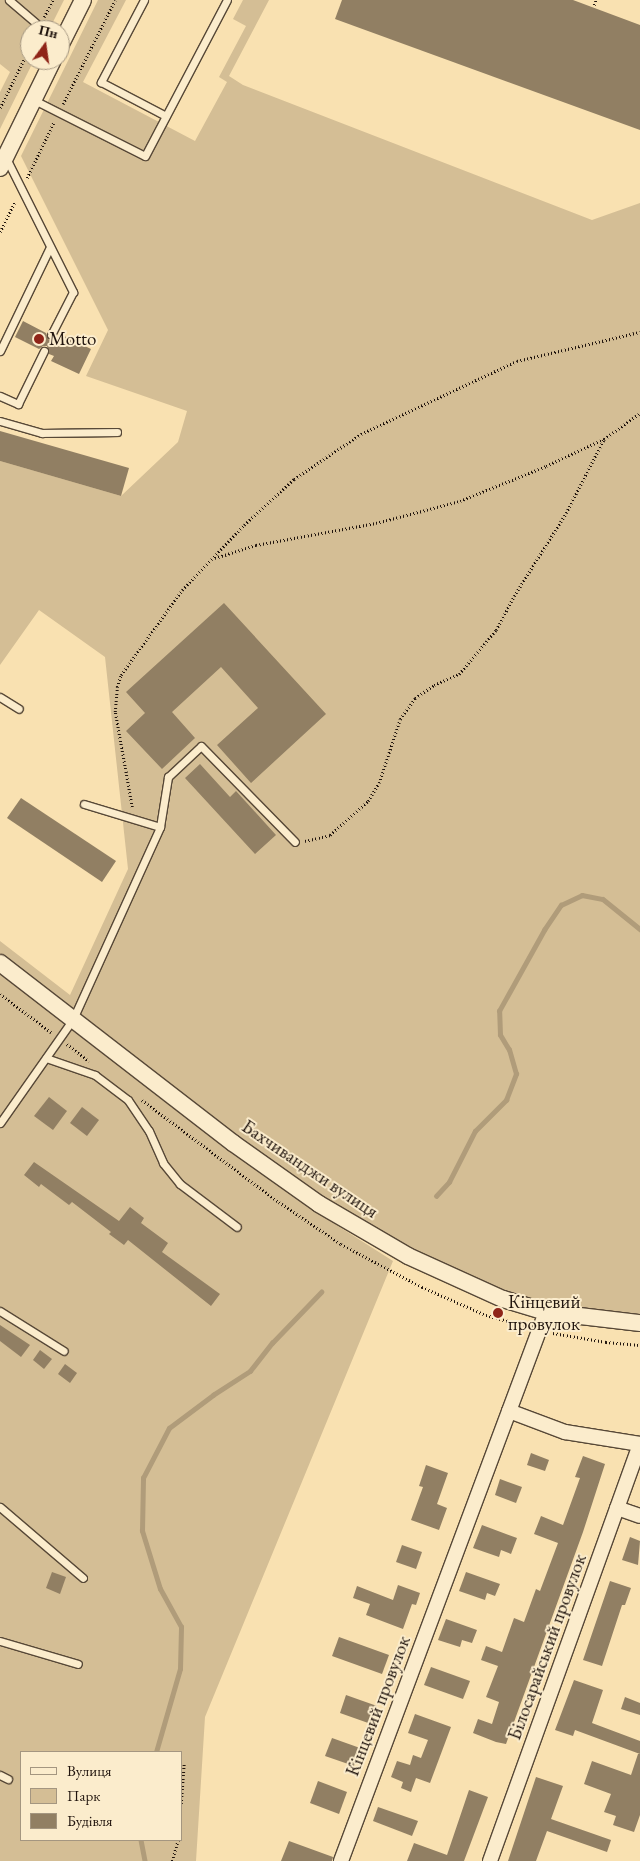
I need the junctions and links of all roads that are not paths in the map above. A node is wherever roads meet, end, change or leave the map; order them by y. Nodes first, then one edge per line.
1 (10, 0) edge
2 (83, 0) edge
3 (144, 0) edge
4 (227, 0) edge
5 (33, 20) edge
6 (70, 25) edge
7 (48, 70) edge
8 (34, 100) junction
9 (166, 116) junction
10 (3, 162) edge
11 (50, 247) junction
12 (52, 335) dead end
13 (0, 351) edge
14 (44, 351) dead end
15 (0, 396) edge
16 (0, 421) edge
17 (117, 432) dead end
18 (0, 697) edge
19 (19, 709) dead end
20 (84, 804) dead end
21 (160, 827) junction
22 (295, 842) road end
23 (0, 963) edge
24 (73, 1019) junction
25 (46, 1058) junction
26 (0, 1123) edge
27 (237, 1227) dead end
28 (0, 1311) edge
29 (546, 1312) junction
30 (640, 1323) edge
31 (64, 1351) dead end
32 (509, 1411) junction
33 (640, 1445) edge
34 (0, 1507) edge
35 (618, 1508) junction
36 (640, 1516) edge
37 (83, 1578) dead end
38 (0, 1641) edge
39 (78, 1664) dead end
40 (0, 1775) edge
41 (8, 1779) dead end
42 (341, 1861) edge
43 (490, 1861) edge

1 - 5 lane
2 - 6 street
3 - 9 lane
4 - 9 lane
7 - 8 street
8 - 9 lane
8 - 10 street
10 - 11 lane
11 - 12 lane
11 - 13 lane
14 - 15 lane
16 - 17 lane
18 - 19 lane
20 - 21 lane
21 - 22 lane
21 - 24 lane
23 - 24 street, Бахчиванджи вулиця
24 - 25 lane
24 - 29 street, Бахчиванджи вулиця
25 - 26 lane
25 - 27 lane
28 - 31 lane
29 - 30 street, Бахчиванджи вулиця
29 - 32 street, Кінцевий провулок
32 - 33 street
32 - 42 street, Кінцевий провулок
33 - 35 street, Білосарайський провулок
34 - 37 lane
35 - 36 street
35 - 43 street, Білосарайський провулок
38 - 39 lane
40 - 41 lane

